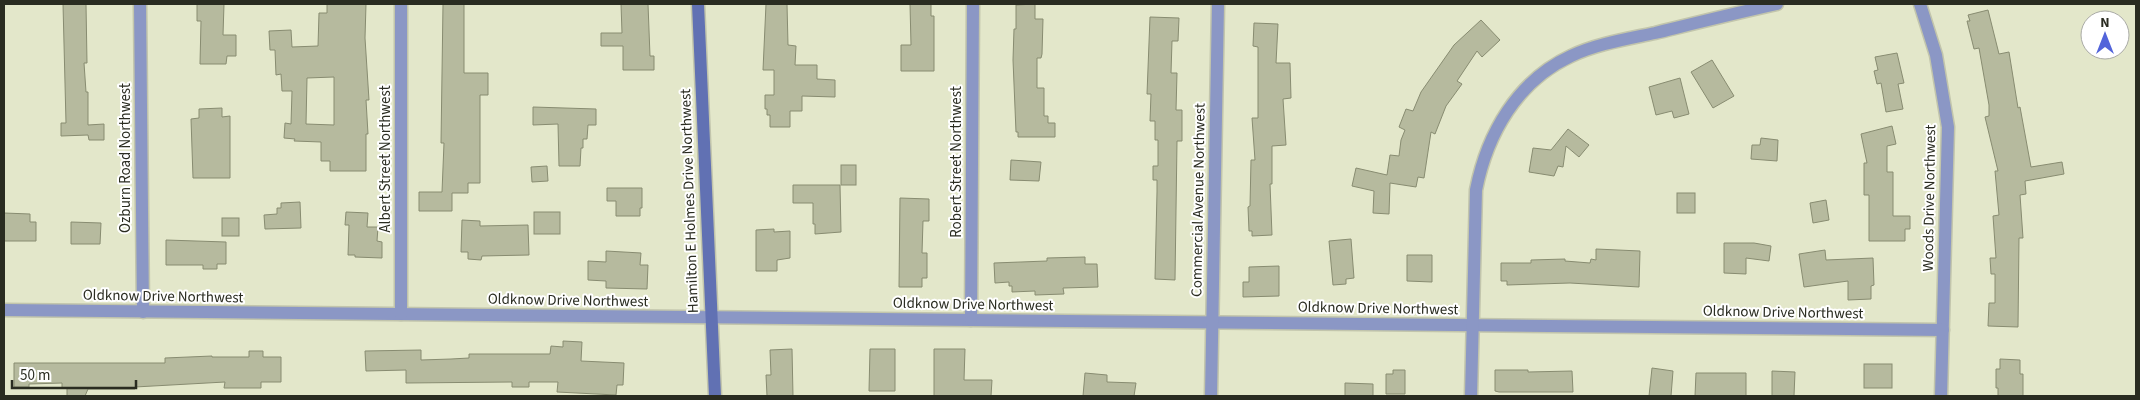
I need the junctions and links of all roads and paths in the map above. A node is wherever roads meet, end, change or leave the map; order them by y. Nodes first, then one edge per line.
1 (140, 4) edge
2 (401, 4) edge
3 (698, 4) edge
4 (973, 4) edge
5 (1218, 4) edge
6 (1777, 4) edge
7 (1920, 4) edge
8 (4, 310) edge
9 (143, 312) junction
10 (401, 314) junction
11 (710, 317) junction
12 (971, 320) junction
13 (1212, 322) junction
14 (1472, 325) junction
15 (1943, 330) junction
16 (715, 396) edge
17 (1211, 396) edge
18 (1471, 396) edge
19 (1941, 396) edge

1 - 9 street, Ozburn Road Northwest
2 - 10 street, Albert Street Northwest
3 - 11 main road, Hamilton E Holmes Drive Northwest
4 - 12 street, Robert Street Northwest
5 - 13 street, Commercial Avenue Northwest
6 - 14 street
7 - 15 street, Woods Drive Northwest
8 - 9 street, Oldknow Drive Northwest
9 - 10 street, Oldknow Drive Northwest
10 - 11 street, Oldknow Drive Northwest
11 - 12 street, Oldknow Drive Northwest
11 - 16 main road, Hamilton E Holmes Drive Northwest
12 - 13 street, Oldknow Drive Northwest
13 - 14 street, Oldknow Drive Northwest
13 - 17 street, Commercial Avenue Northwest
14 - 15 street, Oldknow Drive Northwest
14 - 18 street
15 - 19 street, Woods Drive Northwest

